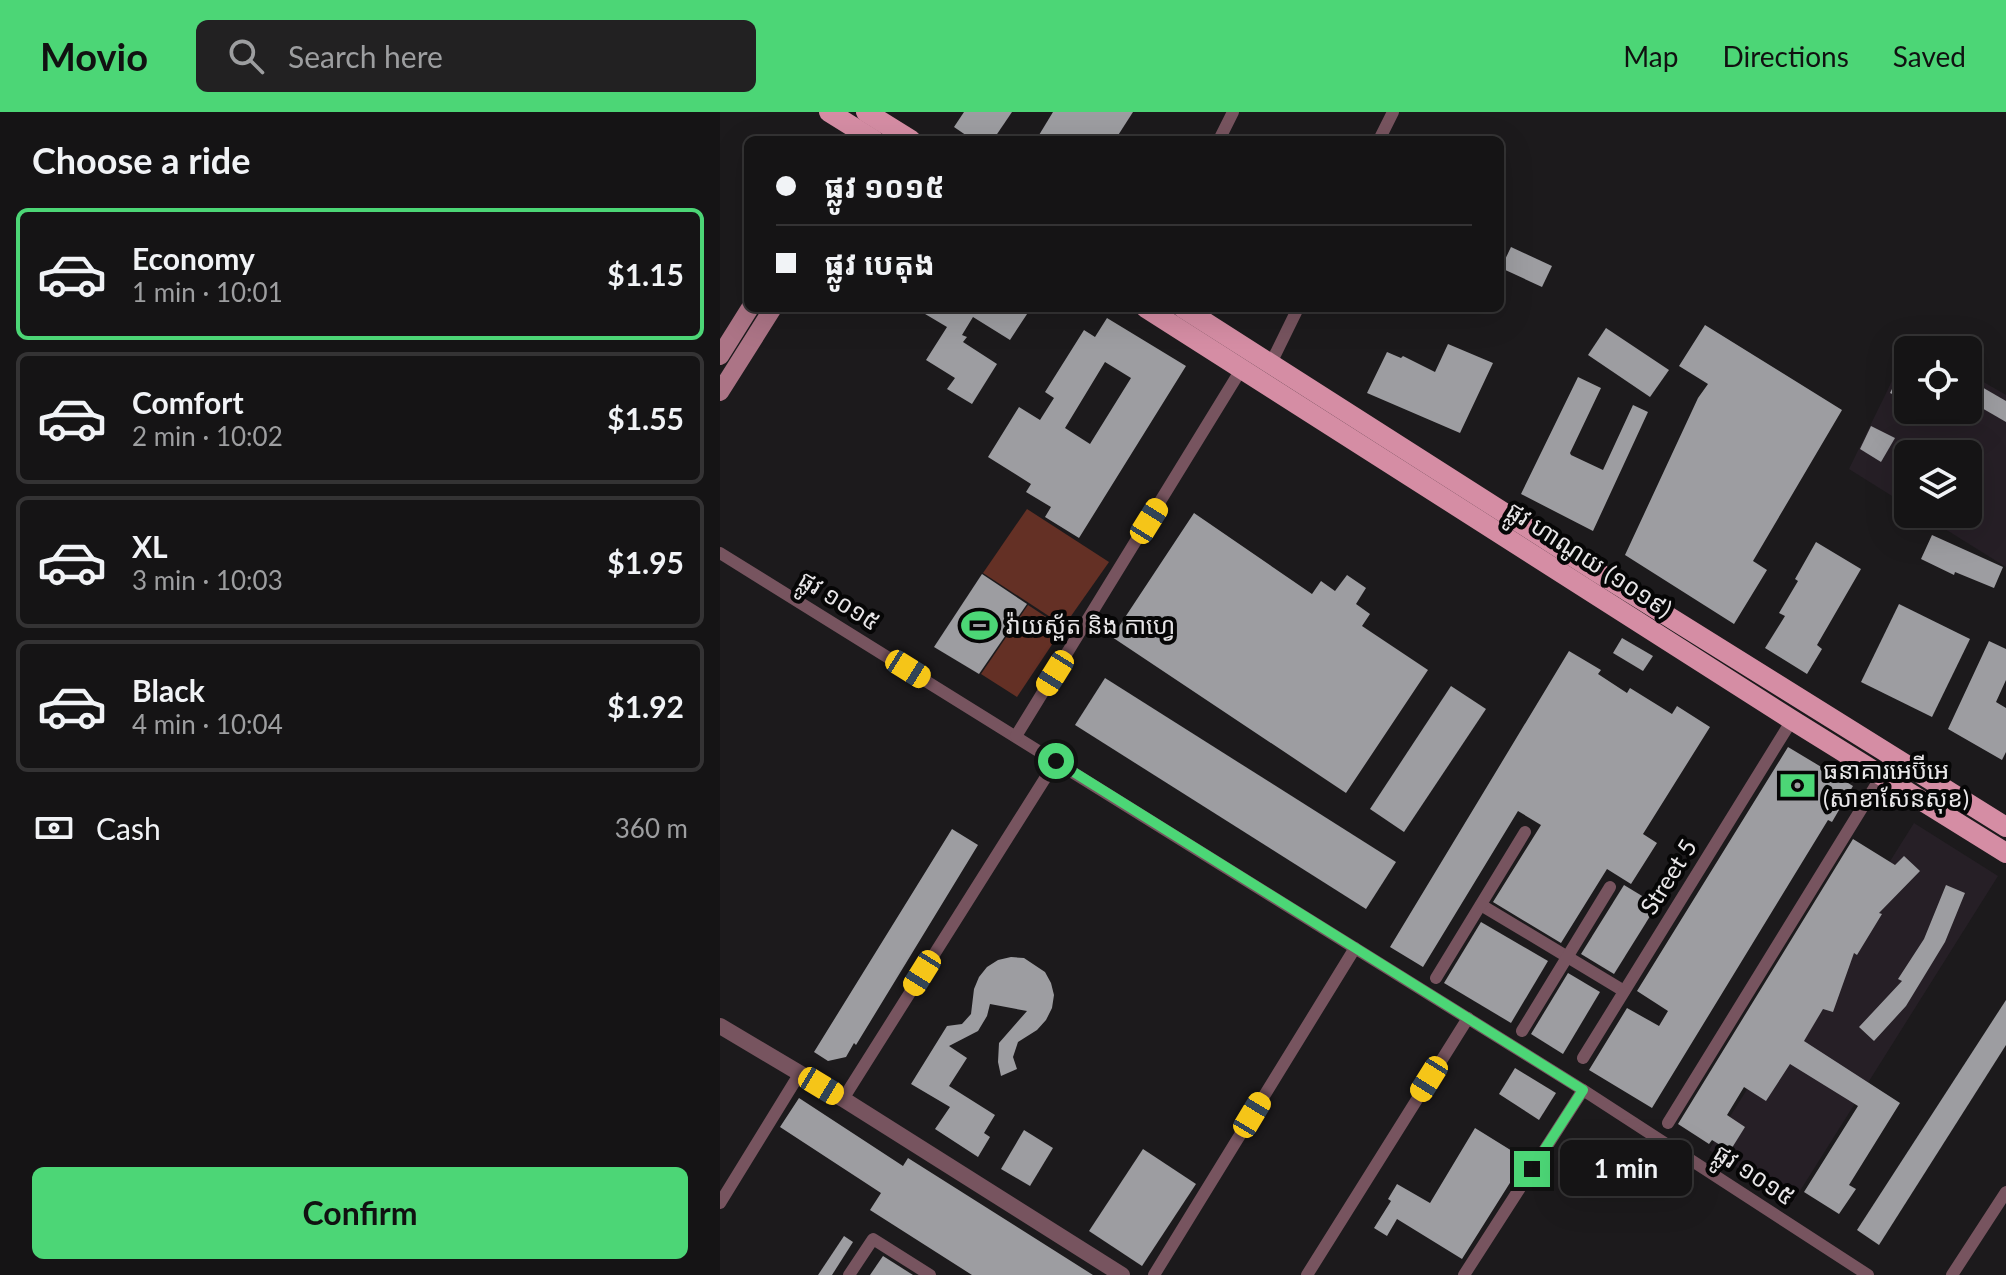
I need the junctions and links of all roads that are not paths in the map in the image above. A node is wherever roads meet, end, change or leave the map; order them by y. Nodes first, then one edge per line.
1 (829, 112) edge
2 (1233, 112) edge
3 (1393, 112) edge
4 (871, 128) edge
5 (898, 136) edge
6 (1221, 136) edge
7 (1381, 136) edge
8 (748, 312) edge
9 (770, 312) edge
10 (1152, 312) edge
11 (1189, 312) edge
12 (1296, 312) edge
13 (720, 356) edge
14 (1271, 363) junction
15 (1242, 368) junction
16 (720, 392) edge
17 (720, 553) edge
18 (1792, 720) junction
19 (1016, 736) junction
20 (1056, 761) junction
21 (1881, 777) junction
22 (2006, 827) edge
23 (1525, 832) dead end
24 (2006, 853) edge
25 (1610, 887) dead end
26 (1481, 905) junction
27 (1355, 948) junction
28 (1567, 956) junction
29 (1436, 978) dead end
30 (1624, 991) junction
31 (1468, 1018) junction
32 (720, 1026) edge
33 (1522, 1031) dead end
34 (1583, 1058) dead end
35 (800, 1073) junction
36 (1583, 1090) junction
37 (843, 1099) junction
38 (1668, 1123) dead end
39 (2006, 1192) edge
40 (720, 1203) edge
41 (849, 1275) edge
42 (930, 1275) edge
43 (1122, 1275) edge
44 (1154, 1275) edge
45 (1307, 1275) edge
46 (1464, 1275) edge
47 (1868, 1275) edge
48 (1952, 1275) edge

1 - 4 main road
2 - 6 street
3 - 7 street
4 - 5 main road
8 - 13 main road
9 - 16 main road
10 - 15 main road, ផ្លូវ ហាណូយ (១០១៩)
11 - 14 main road, ផ្លូវ ហាណូយ (១០១៩)
12 - 14 street
14 - 22 main road, ផ្លូវ ហាណូយ (១០១៩)
15 - 18 main road, ផ្លូវ ហាណូយ (១០១៩)
15 - 19 street
17 - 19 street, ផ្លូវ ១០១៥
18 - 21 main road, ផ្លូវ ហាណូយ (១០១៩)
18 - 30 street, Street 5
19 - 20 street, ផ្លូវ ១០១៥
20 - 27 street, ផ្លូវ ១០១៥
20 - 37 street
21 - 24 main road, ផ្លូវ ហាណូយ (១០១៩)
21 - 38 street
23 - 26 street
25 - 28 street
26 - 28 street
26 - 29 street
27 - 31 street, ផ្លូវ ១០១៥
27 - 44 street
28 - 30 street
28 - 33 street
30 - 34 street, Street 5
31 - 36 street, ផ្លូវ ១០១៥
31 - 45 street
32 - 35 street
35 - 37 street
35 - 40 street
36 - 46 street
36 - 47 street, ផ្លូវ ១០១៥
37 - 43 street
39 - 48 street
41 - 42 street

